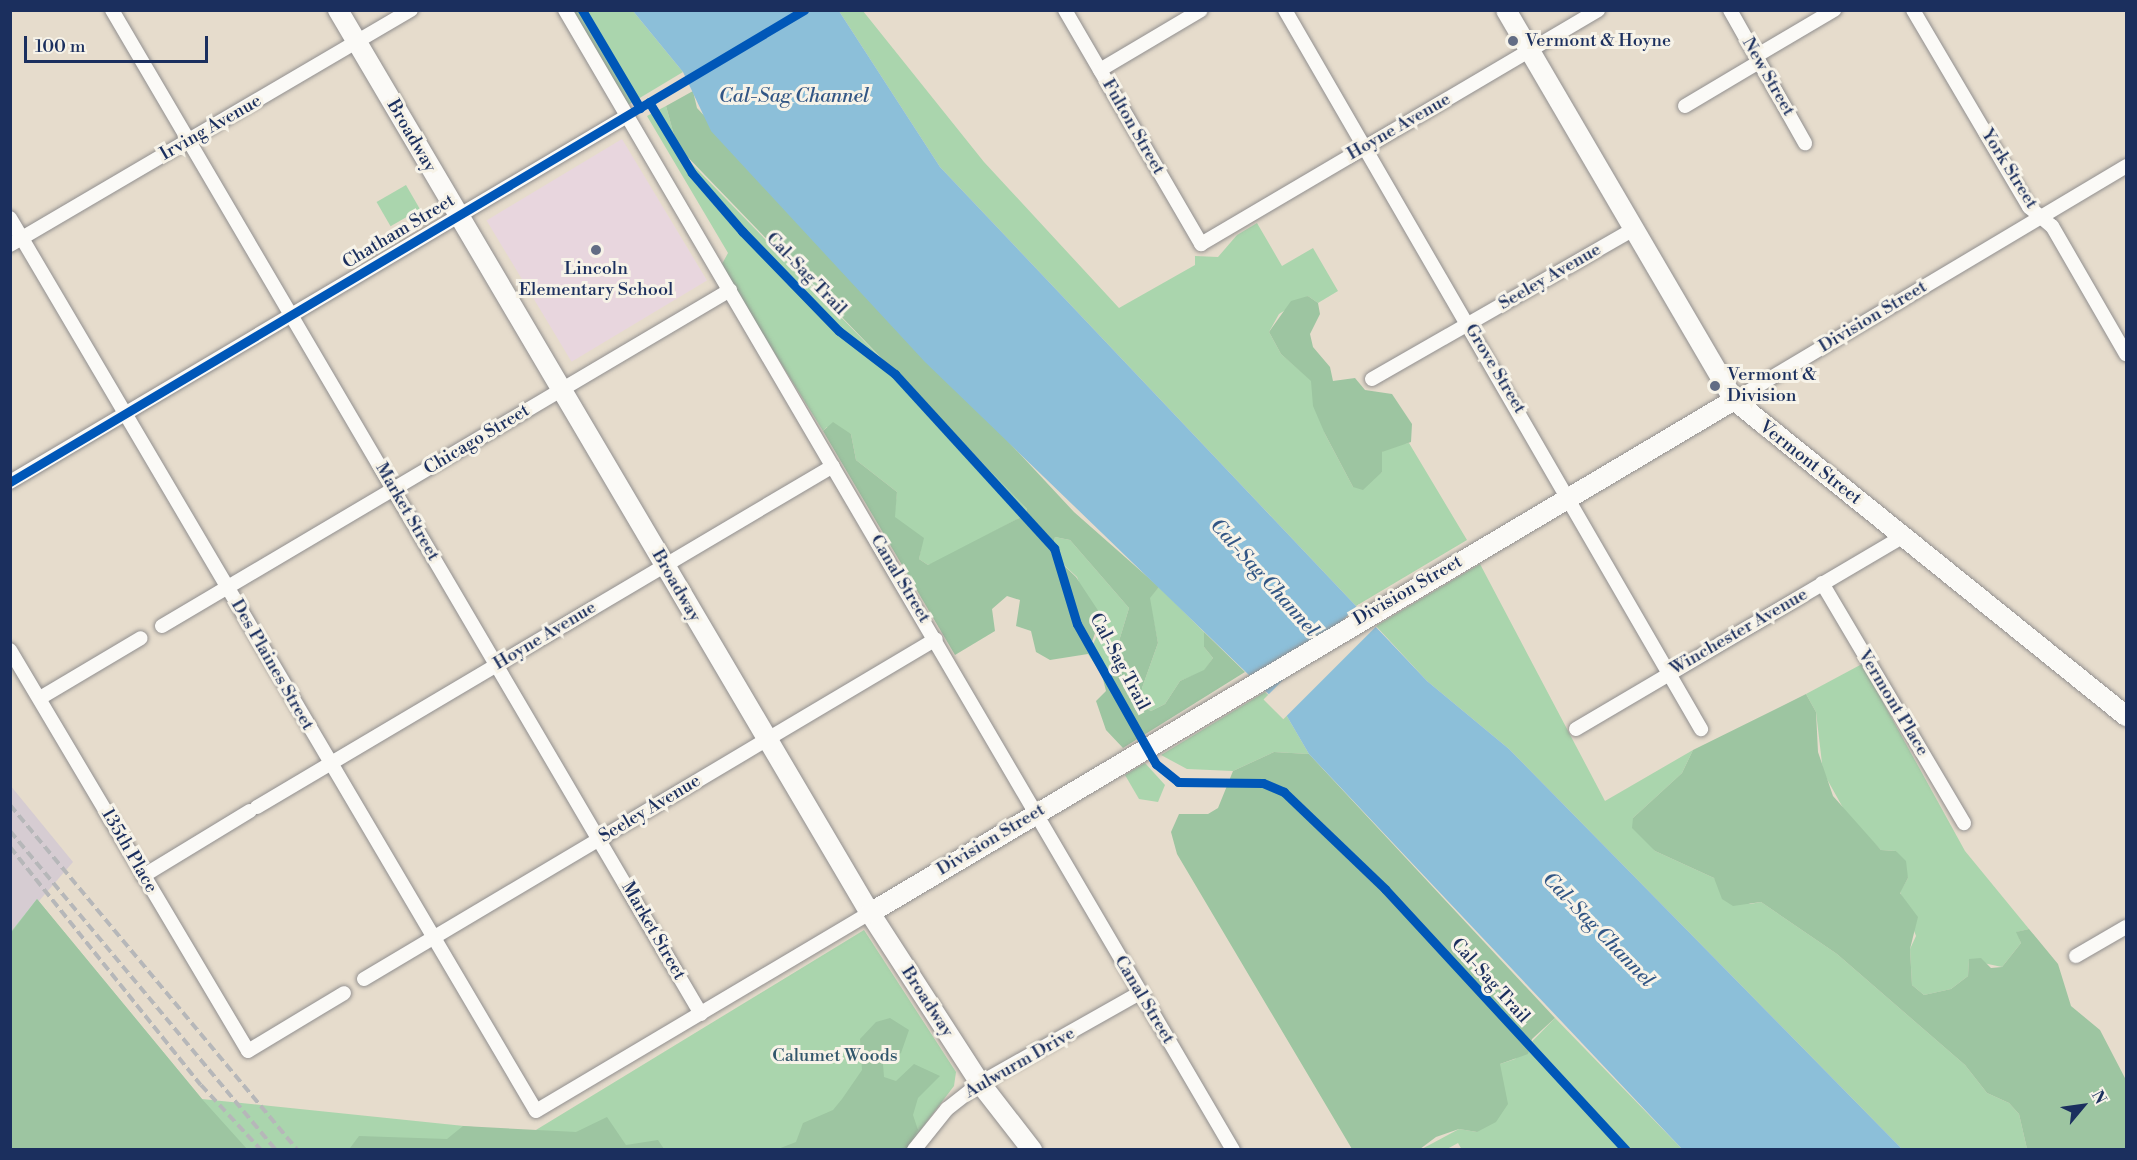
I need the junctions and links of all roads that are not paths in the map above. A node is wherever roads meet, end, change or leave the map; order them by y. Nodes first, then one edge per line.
1 (112, 10) edge
2 (338, 10) edge
3 (411, 10) edge
4 (565, 10) edge
5 (1065, 10) edge
6 (1201, 10) edge
7 (1284, 10) edge
8 (1506, 10) edge
9 (1598, 10) edge
10 (1730, 10) edge
11 (1834, 10) edge
12 (1913, 10) edge
13 (357, 43) junction
14 (1529, 51) junction
15 (1758, 59) junction
16 (1100, 70) junction
17 (1685, 106) dead end
18 (627, 116) junction
19 (189, 141) junction
20 (1805, 143) dead end
21 (1365, 147) junction
22 (2127, 166) edge
23 (459, 216) junction
24 (2041, 217) junction
25 (10, 218) edge
26 (1634, 229) junction
27 (16, 241) edge
28 (1201, 244) joint
29 (730, 290) junction
30 (292, 315) junction
31 (1468, 322) junction
32 (2127, 354) edge
33 (1372, 379) dead end
34 (561, 389) junction
35 (1734, 400) junction
36 (126, 413) junction
37 (833, 466) junction
38 (10, 482) edge
39 (394, 489) junction
40 (1568, 497) junction
41 (1903, 536) junction
42 (664, 566) junction
43 (1822, 583) junction
44 (228, 588) junction
45 (162, 626) dead end
46 (141, 638) dead end
47 (936, 639) junction
48 (10, 650) edge
49 (495, 665) junction
50 (1668, 673) junction
51 (40, 698) junction
52 (2127, 716) edge
53 (1576, 729) dead end
54 (1701, 729) dead end
55 (766, 740) junction
56 (329, 764) junction
57 (1035, 813) junction
58 (1964, 823) dead end
59 (600, 839) junction
60 (143, 876) junction
61 (870, 913) junction
62 (2127, 927) edge
63 (433, 938) junction
64 (2076, 956) dead end
65 (364, 979) dead end
66 (344, 993) dead end
67 (1140, 993) junction
68 (701, 1014) junction
69 (980, 1083) junction
70 (536, 1111) joint
71 (914, 1149) edge
72 (1032, 1149) edge
73 (1233, 1149) edge

1 - 19 street, Market Street
2 - 13 street, Broadway
3 - 13 street, Irving Avenue
4 - 18 street, Canal Street
5 - 16 street, Fulton Street
6 - 16 street
7 - 21 street, Grove Street
8 - 14 street, Vermont Street
9 - 14 street, Hoyne Avenue
10 - 15 street, New Street
11 - 15 street
12 - 24 street, York Street
13 - 19 street, Irving Avenue
13 - 23 street, Broadway
14 - 21 street, Hoyne Avenue
14 - 26 street, Vermont Street
15 - 17 street
15 - 20 street, New Street
16 - 28 street, Fulton Street
18 - 23 street, Chatham Street
18 - 29 street, Canal Street
19 - 27 street, Irving Avenue
19 - 30 street, Market Street
21 - 28 street, Hoyne Avenue
21 - 31 street, Grove Street
22 - 24 street, Division Street
23 - 30 street, Chatham Street
23 - 34 street, Broadway
24 - 32 street, York Street
24 - 35 street, Division Street
25 - 27 street, Des Plaines Street
26 - 31 street, Seeley Avenue
26 - 35 street, Vermont Street
27 - 36 street, Des Plaines Street
29 - 34 street, Chicago Street
29 - 37 street, Canal Street
30 - 36 street, Chatham Street
30 - 39 street, Market Street
31 - 33 street, Seeley Avenue
31 - 40 street, Grove Street
34 - 39 street, Chicago Street
34 - 42 street, Broadway
35 - 40 street, Division Street
35 - 41 street, Vermont Street
36 - 38 street, Chatham Street
36 - 44 street, Des Plaines Street
37 - 42 street, Hoyne Avenue
37 - 47 street, Canal Street
39 - 44 street, Chicago Street
39 - 49 street, Market Street
40 - 50 street, Grove Street
40 - 57 street, Division Street
41 - 43 street, Winchester Avenue
41 - 52 street, Vermont Street
42 - 49 street, Hoyne Avenue
42 - 55 street, Broadway
43 - 50 street, Winchester Avenue
43 - 58 street, Vermont Place
44 - 45 street, Chicago Street
44 - 56 street, Des Plaines Street
46 - 51 street
47 - 55 street, Seeley Avenue
47 - 57 street, Canal Street
48 - 51 street, 135th Place
49 - 56 street, Hoyne Avenue
49 - 59 street, Market Street
50 - 53 street, Winchester Avenue
50 - 54 street, Grove Street
51 - 60 street, 135th Place
55 - 59 street, Seeley Avenue
55 - 61 street, Broadway
56 - 60 street, Hoyne Avenue
56 - 63 street, Des Plaines Street
57 - 61 street, Division Street
57 - 67 street, Canal Street
59 - 63 street, Seeley Avenue
59 - 68 street, Market Street
60 - 66 street, 135th Place
61 - 68 street, Division Street
61 - 69 street, Broadway
62 - 64 street
63 - 65 street, Seeley Avenue
63 - 70 street, Des Plaines Street
67 - 69 street, Aulwurm Drive
67 - 73 street, Canal Street
68 - 70 street, Division Street
69 - 71 street, Aulwurm Drive
69 - 72 street, Broadway

